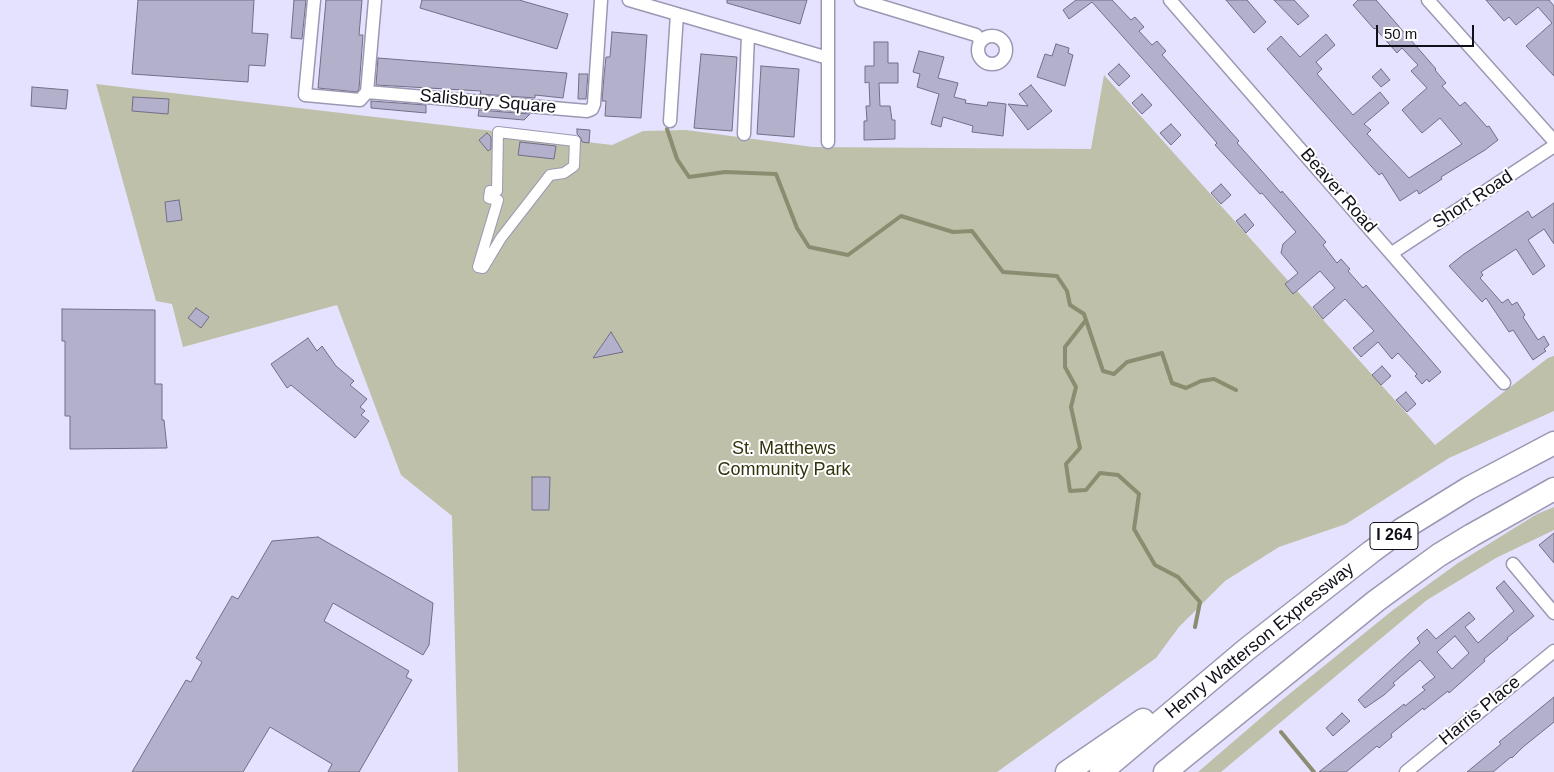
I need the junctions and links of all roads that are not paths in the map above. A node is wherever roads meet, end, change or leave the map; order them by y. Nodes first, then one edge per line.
1 (314, 0) edge
2 (375, 0) edge
3 (602, 0) edge
4 (629, 0) edge
5 (828, 0) edge
6 (861, 0) edge
7 (1170, 0) edge
8 (1428, 0) edge
9 (677, 14) junction
10 (748, 35) junction
11 (981, 41) dead end
12 (828, 58) junction
13 (367, 92) junction
14 (670, 121) dead end
15 (744, 134) dead end
16 (1554, 141) edge
17 (828, 142) dead end
18 (1554, 146) edge
19 (1392, 254) junction
20 (484, 268) joint
21 (1504, 383) dead end
22 (1554, 443) edge
23 (1554, 489) edge
24 (1513, 564) dead end
25 (1554, 613) edge
26 (1247, 649) junction
27 (1554, 651) edge
28 (1255, 700) junction
29 (1067, 772) edge
30 (1101, 772) edge
31 (1165, 772) edge
32 (1175, 772) edge
33 (1406, 772) edge

1 - 13 street
2 - 13 street
3 - 13 street, Salisbury Square
4 - 9 street
5 - 12 street
6 - 11 street
7 - 19 street, Beaver Road
8 - 16 street
9 - 10 street
9 - 14 street
10 - 12 street
10 - 15 street
12 - 17 street
18 - 19 street, Short Road
19 - 21 street, Beaver Road
20 - 20 street
22 - 26 highway, Henry Watterson Expressway / I 264
23 - 28 highway, I 264
24 - 25 street
26 - 29 highway
26 - 30 highway, Henry Watterson Expressway / I 264
27 - 33 street, Harris Place
28 - 31 highway, I 264
28 - 32 highway

